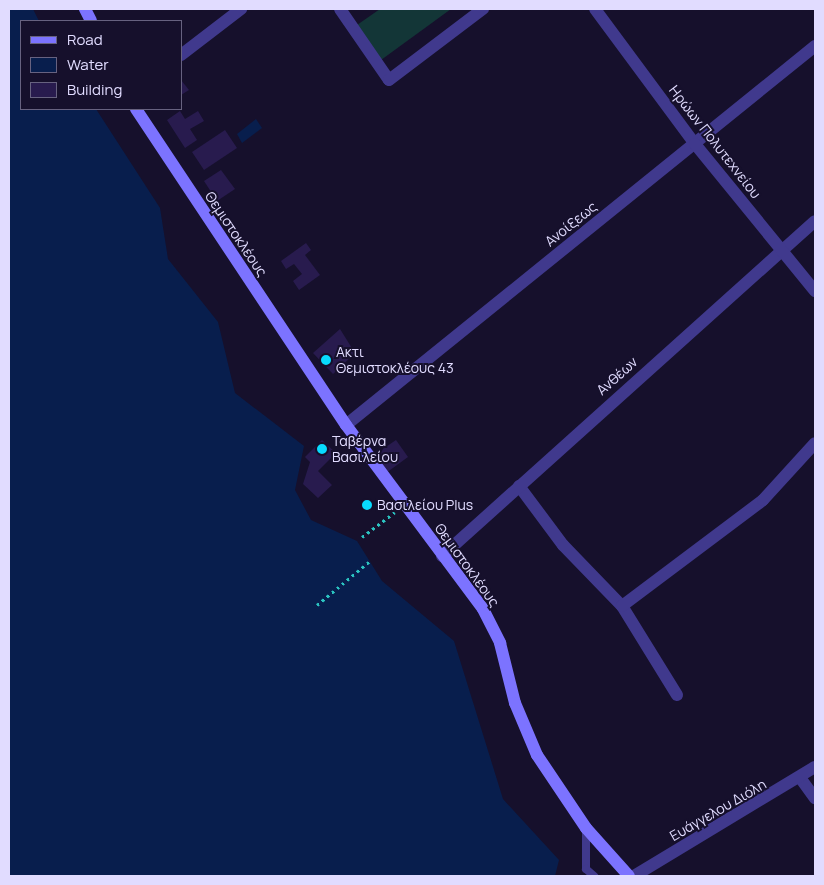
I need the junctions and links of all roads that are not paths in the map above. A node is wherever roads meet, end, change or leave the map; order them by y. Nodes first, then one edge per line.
1 (85, 9) edge
2 (241, 9) edge
3 (340, 9) edge
4 (483, 9) edge
5 (595, 9) edge
6 (91, 20) edge
7 (815, 46) edge
8 (182, 54) edge
9 (137, 110) edge
10 (695, 144) junction
11 (815, 221) edge
12 (780, 249) junction
13 (815, 291) edge
14 (346, 425) junction
15 (815, 443) edge
16 (519, 486) junction
17 (442, 556) junction
18 (622, 606) junction
19 (677, 695) dead end
20 (815, 767) edge
21 (800, 780) junction
22 (815, 798) edge
23 (586, 828) junction
24 (594, 876) edge
25 (629, 876) edge
26 (634, 876) edge

1 - 6 main road
2 - 8 street
3 - 4 street
5 - 10 street, Ηρώων Πολυτεχνείου
7 - 10 street, Ανοίξεως
9 - 14 main road, Θεμιστοκλέους
10 - 12 street, Ηρώων Πολυτεχνείου
10 - 14 street, Ανοίξεως
11 - 12 street, Ανθέων
12 - 13 street, Ηρώων Πολυτεχνείου
12 - 16 street, Ανθέων
14 - 17 main road, Θεμιστοκλέους
15 - 18 street
16 - 17 street, Ανθέων
16 - 18 street
17 - 23 main road, Θεμιστοκλέους
18 - 19 street
20 - 21 street, Ευάγγελου Διόλη
21 - 22 street
21 - 26 street, Ευάγγελου Διόλη
23 - 24 lane
23 - 25 main road, Θεμιστοκλέους

